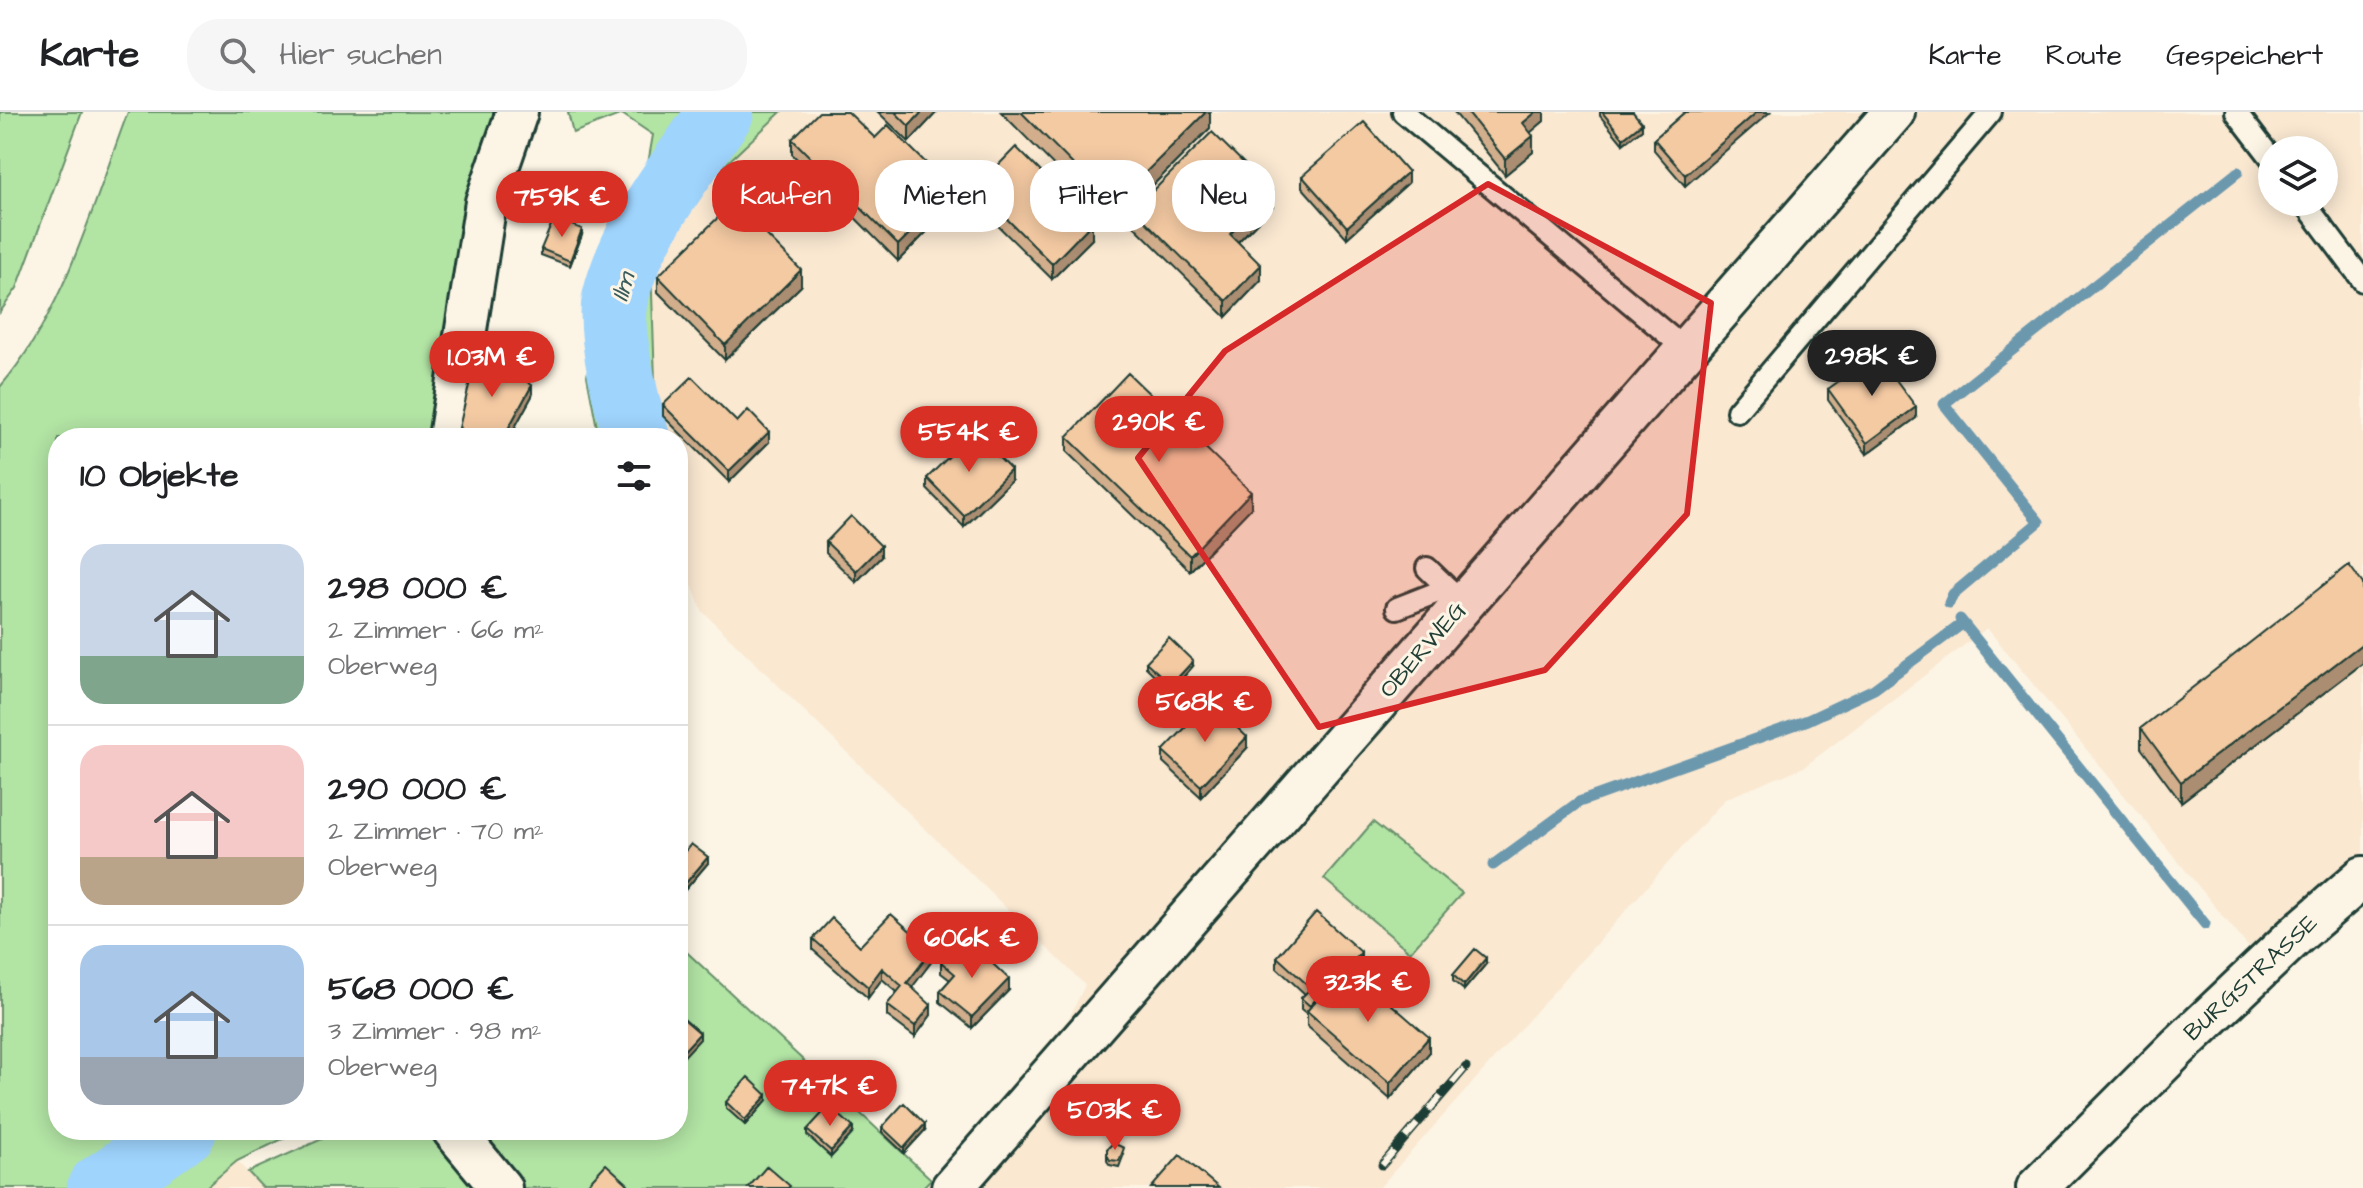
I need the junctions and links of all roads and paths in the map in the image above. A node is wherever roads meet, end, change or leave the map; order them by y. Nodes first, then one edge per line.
1 (517, 112) edge
2 (1403, 112) edge
3 (1894, 112) edge
4 (1991, 112) edge
5 (2236, 112) edge
6 (2258, 141) edge
7 (2314, 216) edge
8 (2363, 281) edge
9 (1686, 350) junction
10 (1737, 411) dead end
11 (451, 428) edge
12 (1427, 568) dead end
13 (1456, 596) junction
14 (1397, 608) dead end
15 (2363, 877) edge
16 (461, 1140) edge
17 (501, 1188) edge
18 (952, 1188) edge
19 (2037, 1188) edge

1 - 11 street
2 - 9 lane
3 - 9 street, OBERWEG
4 - 10 lane
5 - 6 lane
7 - 8 lane
9 - 13 street, OBERWEG
12 - 13 lane
13 - 14 lane
13 - 18 street, OBERWEG
15 - 19 street, BURGSTRASSE
16 - 17 street

